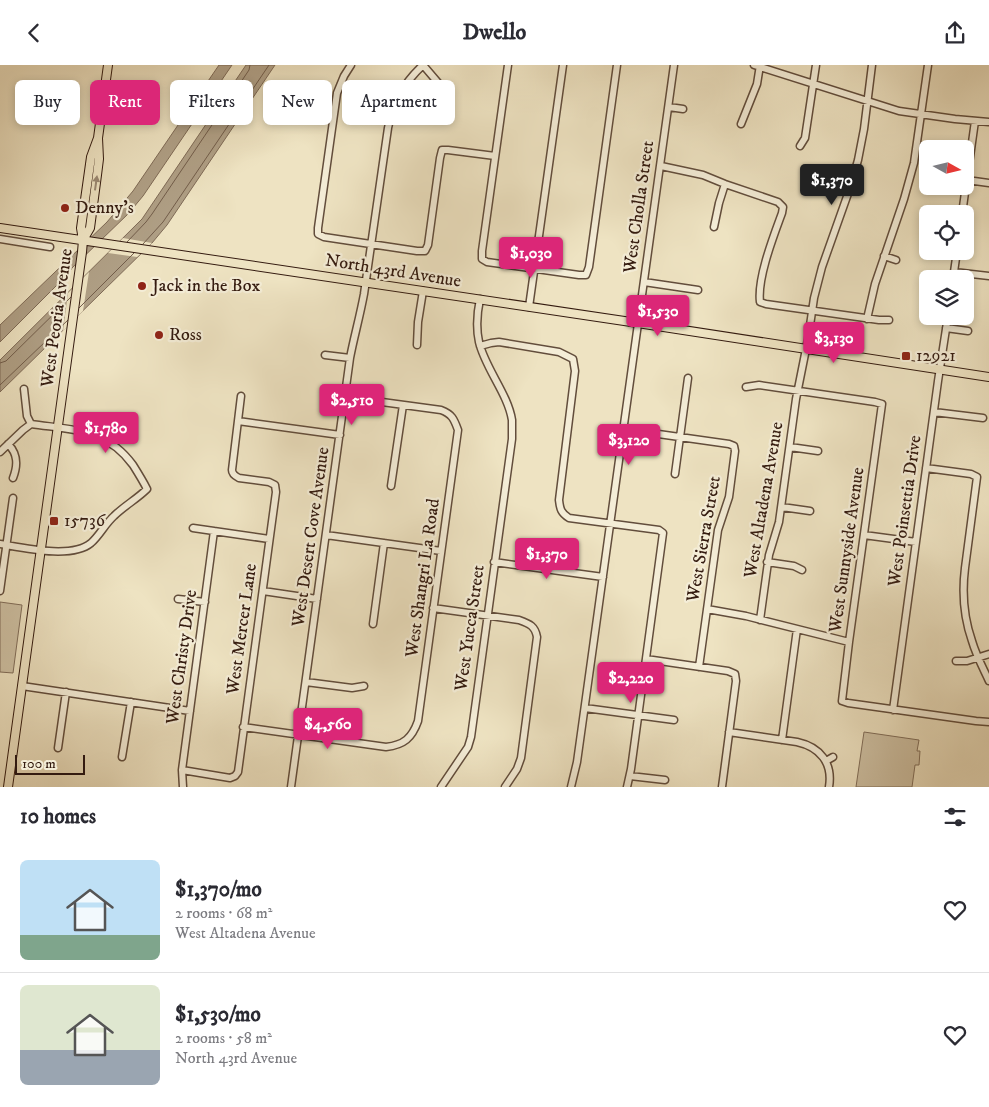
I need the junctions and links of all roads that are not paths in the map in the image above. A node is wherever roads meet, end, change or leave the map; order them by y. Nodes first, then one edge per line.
1 (108, 65) edge
2 (351, 65) edge
3 (423, 65) edge
4 (508, 65) edge
5 (563, 65) edge
6 (617, 65) edge
7 (674, 65) edge
8 (816, 65) edge
9 (872, 65) edge
10 (928, 65) edge
11 (758, 66) edge
12 (436, 80) edge
13 (814, 84) junction
14 (867, 101) junction
15 (669, 107) junction
16 (683, 109) dead end
17 (921, 115) junction
18 (975, 121) junction
19 (989, 122) edge
20 (740, 124) dead end
21 (972, 140) edge
22 (800, 146) dead end
23 (495, 156) junction
24 (661, 166) junction
25 (974, 181) edge
26 (989, 183) edge
27 (725, 184) junction
28 (714, 227) dead end
29 (0, 228) edge
30 (0, 239) edge
31 (83, 240) junction
32 (372, 244) junction
33 (50, 247) dead end
34 (884, 256) junction
35 (896, 260) dead end
36 (534, 269) junction
37 (974, 276) edge
38 (989, 276) edge
39 (366, 282) junction
40 (644, 282) junction
41 (698, 290) dead end
42 (423, 291) junction
43 (480, 299) junction
44 (529, 307) junction
45 (812, 310) junction
46 (867, 319) junction
47 (889, 320) dead end
48 (638, 323) junction
49 (946, 327) joint
50 (968, 331) dead end
51 (417, 345) dead end
52 (480, 346) junction
53 (806, 349) junction
54 (325, 355) dead end
55 (350, 358) junction
56 (940, 369) junction
57 (989, 377) edge
58 (688, 378) dead end
59 (746, 387) dead end
60 (24, 389) dead end
61 (798, 391) junction
62 (241, 396) dead end
63 (345, 397) junction
64 (516, 403) dead end
65 (403, 405) junction
66 (508, 405) junction
67 (934, 412) junction
68 (983, 419) dead end
69 (238, 421) junction
70 (30, 424) junction
71 (58, 428) junction
72 (623, 429) junction
73 (340, 435) junction
74 (680, 437) junction
75 (8, 444) junction
76 (790, 447) junction
77 (818, 451) dead end
78 (0, 452) edge
79 (926, 468) junction
80 (675, 474) dead end
81 (13, 478) dead end
82 (391, 486) dead end
83 (13, 498) dead end
84 (782, 507) junction
85 (810, 511) dead end
86 (610, 523) junction
87 (193, 528) dead end
88 (214, 531) junction
89 (326, 535) junction
90 (864, 535) junction
91 (270, 539) junction
92 (916, 542) junction
93 (384, 543) junction
94 (3, 544) edge
95 (41, 549) junction
96 (441, 551) junction
97 (494, 562) junction
98 (768, 562) junction
99 (802, 570) dead end
100 (603, 577) junction
101 (0, 591) edge
102 (263, 591) junction
103 (178, 599) dead end
104 (317, 599) junction
105 (204, 602) junction
106 (434, 608) junction
107 (707, 609) junction
108 (487, 615) junction
109 (760, 620) junction
110 (373, 624) dead end
111 (797, 629) junction
112 (849, 642) junction
113 (989, 654) edge
114 (979, 657) junction
115 (646, 659) junction
116 (956, 661) dead end
117 (699, 667) junction
118 (989, 681) edge
119 (306, 682) junction
120 (22, 686) junction
121 (364, 686) dead end
122 (66, 692) junction
123 (130, 702) junction
124 (585, 708) junction
125 (893, 710) junction
126 (190, 711) junction
127 (638, 715) junction
128 (674, 721) dead end
129 (989, 722) edge
130 (243, 727) junction
131 (729, 732) junction
132 (299, 735) junction
133 (782, 740) junction
134 (58, 748) dead end
135 (122, 757) dead end
136 (833, 757) dead end
137 (826, 761) junction
138 (182, 770) junction
139 (630, 776) junction
140 (665, 780) dead end
141 (8, 787) edge
142 (183, 787) edge
143 (291, 787) edge
144 (442, 787) edge
145 (505, 787) edge
146 (570, 787) edge
147 (627, 787) edge
148 (722, 787) edge
149 (829, 787) edge

1 - 31 main road, West Peoria Avenue
2 - 32 street
3 - 12 street
3 - 32 street, West Desert Cove Avenue
4 - 23 street
5 - 36 street
6 - 36 street
7 - 15 street, West Cholla Street
8 - 13 street
9 - 14 street, West Altadena Avenue
10 - 17 street
11 - 13 street
11 - 20 street
13 - 14 street
13 - 22 street
14 - 17 street
14 - 45 street, West Altadena Avenue
15 - 16 street
15 - 24 street, West Cholla Street
17 - 18 street
17 - 34 street
18 - 19 street
18 - 21 street
23 - 32 street
23 - 36 street
24 - 27 street
24 - 40 street, West Cholla Street
25 - 26 street
27 - 28 street
27 - 45 street
29 - 31 main road, North 43rd Avenue
30 - 33 street
31 - 39 main road, North 43rd Avenue
31 - 71 main road, West Peoria Avenue
32 - 39 street, West Desert Cove Avenue
34 - 35 street
34 - 46 street
36 - 44 street
37 - 38 street
39 - 42 main road, North 43rd Avenue
39 - 55 street, West Desert Cove Avenue
40 - 41 street
40 - 48 street, West Cholla Street
42 - 43 main road, North 43rd Avenue
42 - 51 street
43 - 44 main road, North 43rd Avenue
43 - 52 street, West Yucca Street
44 - 48 main road, North 43rd Avenue
45 - 46 street
45 - 53 street, West Altadena Avenue
46 - 47 street
48 - 53 main road, North 43rd Avenue
48 - 72 street, West Cholla Street
49 - 50 street
49 - 56 street, West Poinsettia Drive
52 - 66 street, West Yucca Street
52 - 86 street
53 - 56 main road, North 43rd Avenue
53 - 61 street, West Altadena Avenue
54 - 55 street
55 - 63 street, West Desert Cove Avenue
56 - 57 main road, North 43rd Avenue
56 - 67 street, West Poinsettia Drive
58 - 74 street
59 - 61 street
60 - 70 street
61 - 76 street, West Altadena Avenue
61 - 90 street, West Sunnyside Avenue
62 - 69 street
63 - 65 street
63 - 73 street, West Desert Cove Avenue
64 - 66 street
65 - 82 street
65 - 96 street, West Shangri La Road
66 - 97 street, West Yucca Street
67 - 68 street
67 - 79 street, West Poinsettia Drive
69 - 73 street
69 - 91 street, West Mercer Lane
70 - 71 street
70 - 75 street
71 - 95 main road, West Peoria Avenue
71 - 95 street
72 - 74 street
72 - 86 street, West Cholla Street
73 - 89 street, West Desert Cove Avenue
74 - 80 street
74 - 107 street, West Sierra Street
75 - 78 street
75 - 81 street
76 - 77 street
76 - 84 street, West Altadena Avenue
79 - 92 street, West Poinsettia Drive
79 - 114 street
83 - 94 street
84 - 85 street
84 - 98 street, West Altadena Avenue
86 - 100 street, West Cholla Street
86 - 115 street
87 - 88 street
88 - 91 street
88 - 105 street, West Christy Drive
89 - 93 street
89 - 104 street, West Desert Cove Avenue
90 - 92 street
90 - 112 street, West Sunnyside Avenue
91 - 102 street, West Mercer Lane
92 - 125 street, West Poinsettia Drive
93 - 96 street
93 - 110 street
94 - 95 street
94 - 101 street
95 - 120 main road, West Peoria Avenue
96 - 106 street, West Shangri La Road
97 - 100 street
97 - 108 street, West Yucca Street
98 - 99 street
98 - 109 street, West Altadena Avenue
100 - 124 street, West Cholla Street
102 - 104 street
102 - 130 street, West Mercer Lane
103 - 105 street
104 - 119 street, West Desert Cove Avenue
105 - 126 street, West Christy Drive
106 - 108 street
106 - 132 street, West Shangri La Road
107 - 109 street
107 - 117 street, West Sierra Street
108 - 144 street, West Yucca Street
108 - 145 street
109 - 111 street
111 - 112 street
111 - 133 street
112 - 125 street, West Sunnyside Avenue
113 - 114 street
114 - 116 street
114 - 118 street
115 - 117 street
115 - 127 street
117 - 131 street
119 - 121 street
119 - 132 street, West Desert Cove Avenue
120 - 122 street
120 - 141 main road, West Peoria Avenue
122 - 123 street
122 - 134 street
123 - 126 street
123 - 135 street
124 - 127 street
124 - 146 street, West Cholla Street
125 - 129 street
126 - 138 street, West Christy Drive
127 - 128 street
127 - 139 street
130 - 132 street
130 - 138 street, West Mercer Lane
131 - 133 street
131 - 148 street
132 - 143 street, West Desert Cove Avenue
133 - 137 street
136 - 137 street
137 - 149 street
138 - 142 street, West Christy Drive
139 - 140 street
139 - 147 street

